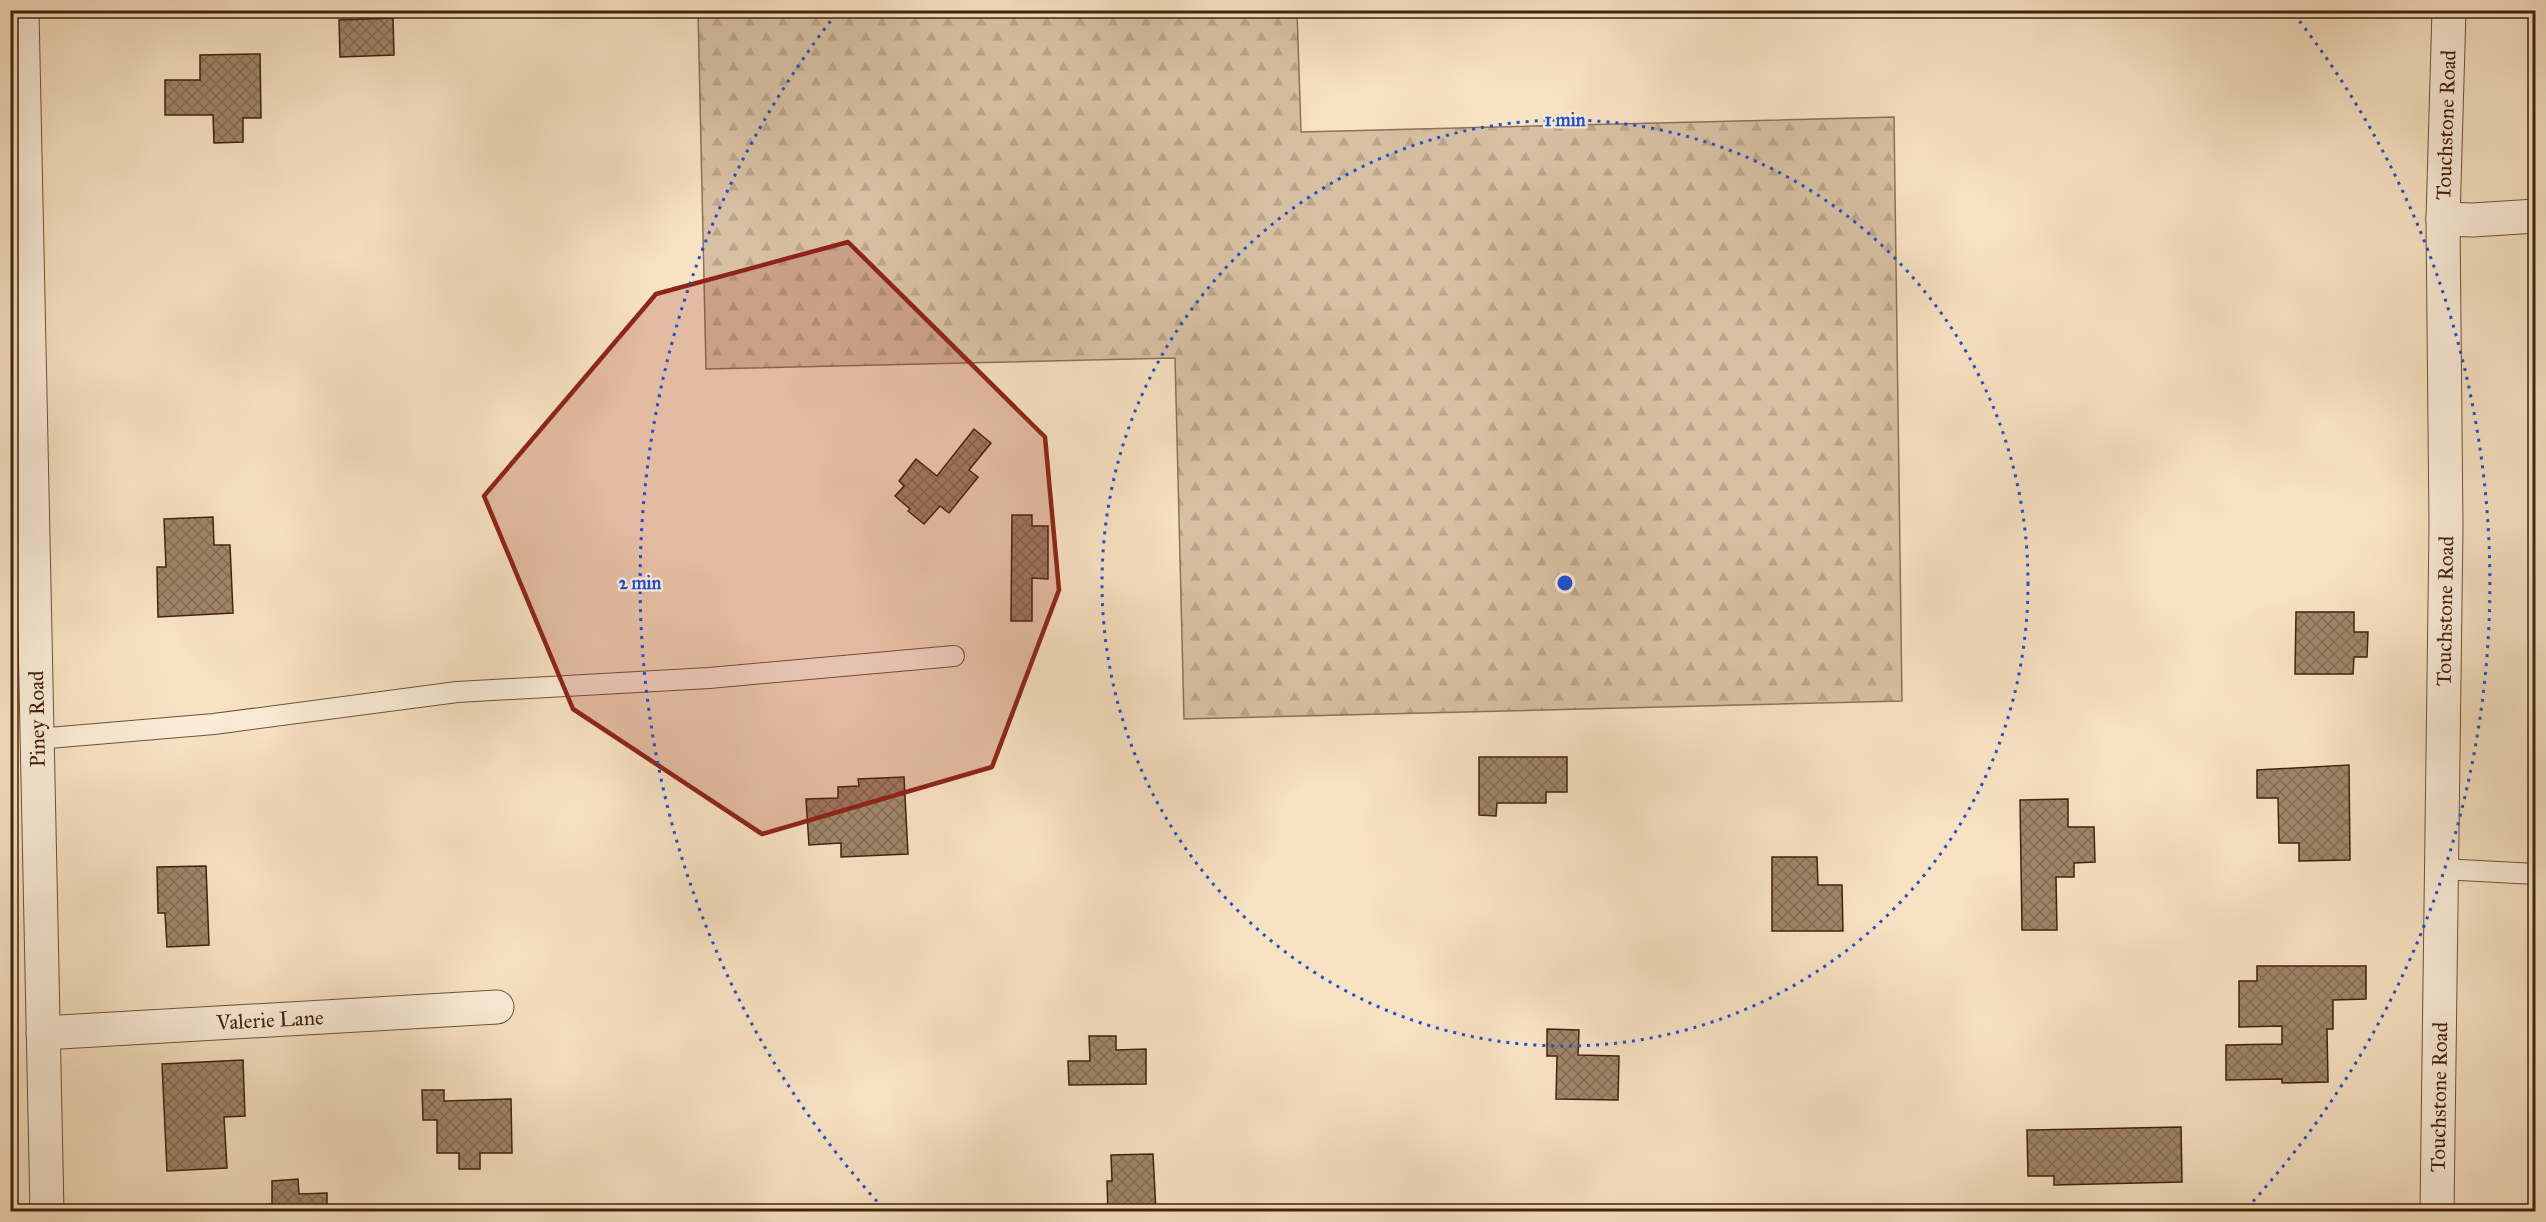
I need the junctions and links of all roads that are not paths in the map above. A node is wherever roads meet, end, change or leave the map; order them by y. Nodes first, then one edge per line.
1 (22, 10) edge
2 (2449, 10) edge
3 (2535, 216) edge
4 (2443, 219) junction
5 (954, 656) dead end
6 (28, 719) edge
7 (2441, 869) junction
8 (2535, 874) edge
9 (497, 1007) dead end
10 (43, 1033) junction
11 (46, 1212) edge
12 (2437, 1212) edge

1 - 6 street, Piney Road
2 - 4 street, Touchstone Road
3 - 4 street
4 - 7 street, Touchstone Road
5 - 6 lane
6 - 10 street, Piney Road
7 - 8 lane
7 - 12 street, Touchstone Road
9 - 10 street, Valerie Lane
10 - 11 street, Piney Road

